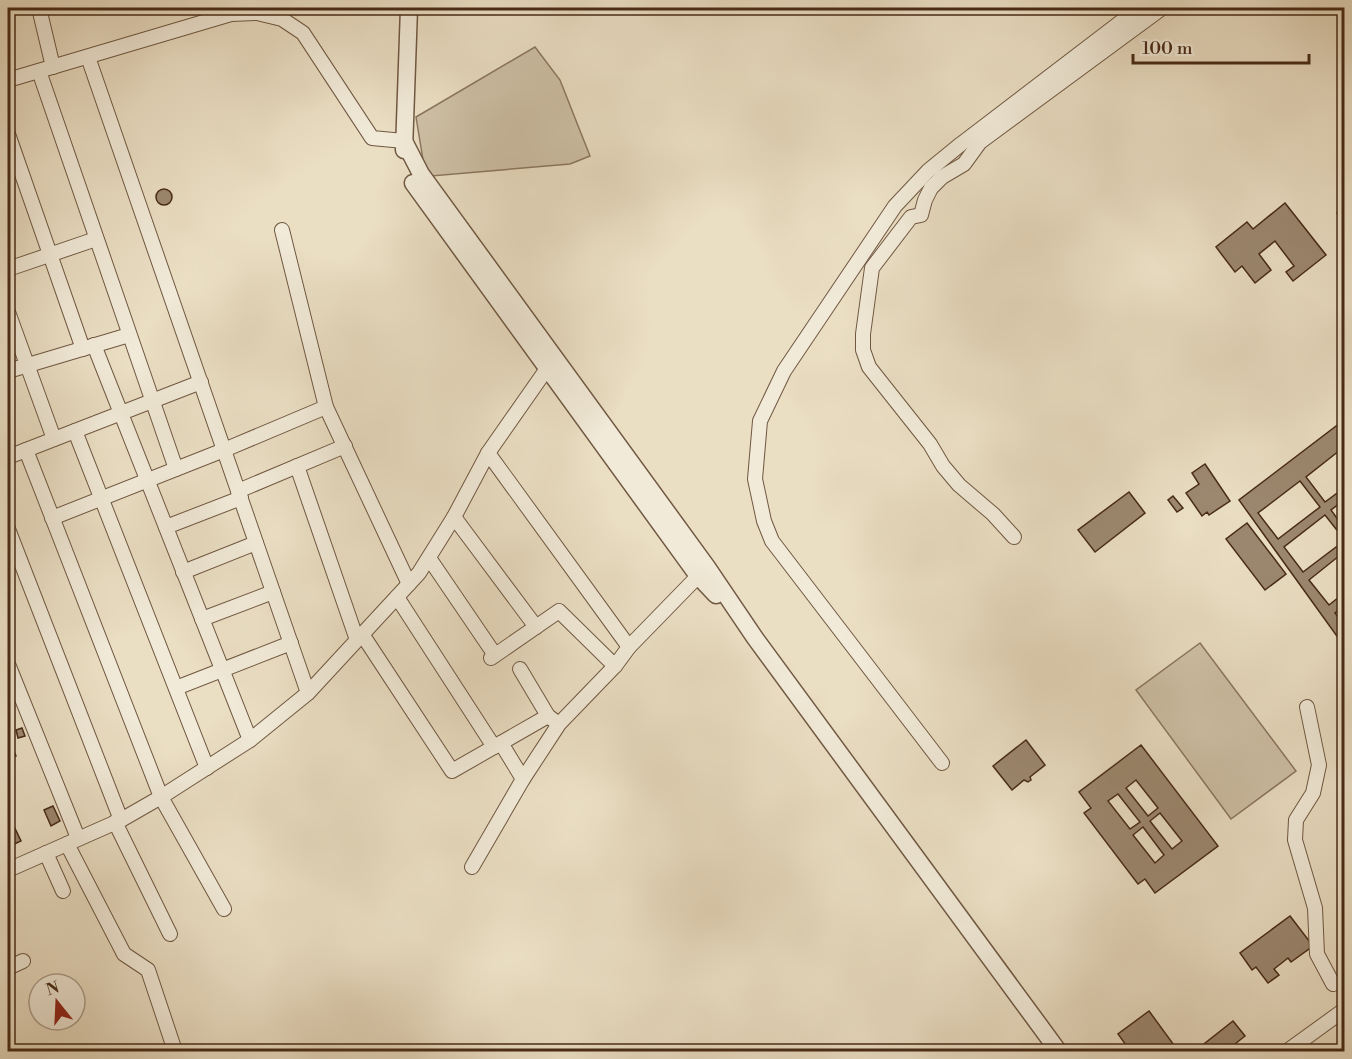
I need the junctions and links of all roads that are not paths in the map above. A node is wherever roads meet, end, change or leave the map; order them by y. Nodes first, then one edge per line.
1 (39, 8) edge
2 (409, 8) edge
3 (1139, 8) edge
4 (1162, 8) edge
5 (88, 57) junction
6 (53, 67) junction
7 (39, 71) junction
8 (8, 80) edge
9 (8, 134) edge
10 (404, 141) junction
11 (282, 230) dead end
12 (96, 238) junction
13 (50, 255) junction
14 (8, 269) edge
15 (8, 312) edge
16 (129, 334) junction
17 (89, 347) junction
18 (551, 363) junction
19 (27, 366) junction
20 (8, 371) edge
21 (201, 382) junction
22 (152, 401) junction
23 (326, 407) junction
24 (121, 413) junction
25 (75, 431) junction
26 (54, 439) junction
27 (345, 446) junction
28 (26, 450) junction
29 (224, 450) junction
30 (488, 453) junction
31 (8, 457) edge
32 (297, 466) junction
33 (176, 469) junction
34 (147, 480) junction
35 (239, 494) junction
36 (101, 498) junction
37 (454, 517) junction
38 (52, 518) junction
39 (166, 527) junction
40 (8, 529) edge
41 (1014, 537) dead end
42 (256, 543) junction
43 (429, 558) junction
44 (183, 572) junction
45 (702, 572) junction
46 (409, 584) junction
47 (273, 592) junction
48 (397, 597) junction
49 (202, 620) junction
50 (536, 627) junction
51 (360, 637) junction
52 (291, 643) junction
53 (629, 647) junction
54 (8, 664) edge
55 (615, 666) junction
56 (520, 669) dead end
57 (222, 670) junction
58 (176, 688) junction
59 (308, 693) junction
60 (1307, 707) dead end
61 (554, 720) junction
62 (250, 740) junction
63 (497, 745) junction
64 (942, 763) dead end
65 (207, 768) junction
66 (523, 779) junction
67 (161, 797) junction
68 (118, 821) junction
69 (72, 841) junction
70 (46, 853) junction
71 (472, 867) dead end
72 (8, 870) edge
73 (63, 891) dead end
74 (224, 909) dead end
75 (170, 934) dead end
76 (23, 961) dead end
77 (8, 968) edge
78 (1333, 984) dead end
79 (1344, 1010) edge
80 (175, 1051) edge
81 (1059, 1052) edge
82 (1286, 1052) edge

1 - 6 street
2 - 10 street
3 - 64 street
4 - 41 street
5 - 6 street
5 - 10 street
5 - 21 street
6 - 7 street
7 - 8 street
7 - 12 street
9 - 13 street
10 - 18 street
11 - 23 street
12 - 13 street
12 - 16 street
13 - 14 street
13 - 17 street
15 - 19 street
16 - 17 street
16 - 22 street
17 - 19 street
17 - 24 street
18 - 30 street
18 - 45 street
19 - 20 street
19 - 26 street
21 - 22 street
21 - 29 street
22 - 24 street
22 - 33 street
23 - 27 street
23 - 29 street
24 - 25 street
24 - 34 street
25 - 26 street
25 - 36 street
26 - 28 street
27 - 32 street
27 - 46 street
28 - 31 street
28 - 38 street
29 - 33 street
29 - 35 street
30 - 37 street
30 - 53 street
32 - 35 street
32 - 51 street
33 - 34 street
34 - 36 street
34 - 39 street
35 - 39 street
35 - 42 street
36 - 38 street
36 - 58 street
37 - 43 street
37 - 50 street
38 - 67 street
39 - 44 street
40 - 68 street
42 - 44 street
42 - 47 street
43 - 46 street
43 - 50 street
44 - 49 street
45 - 53 street
45 - 81 street
46 - 48 street
47 - 49 street
47 - 52 street
48 - 51 street
48 - 63 street
49 - 57 street
50 - 55 street
51 - 59 street
51 - 63 street
52 - 57 street
52 - 59 street
53 - 55 street
54 - 69 street
55 - 61 street
56 - 61 street
57 - 58 street
57 - 62 street
58 - 65 street
59 - 62 street
60 - 78 street
61 - 63 street
61 - 66 street
62 - 65 street
63 - 66 street
65 - 67 street
66 - 71 street
67 - 68 street
67 - 74 street
68 - 69 street
68 - 75 street
69 - 70 street
69 - 80 street
70 - 72 street
70 - 73 street
76 - 77 street
79 - 82 street

